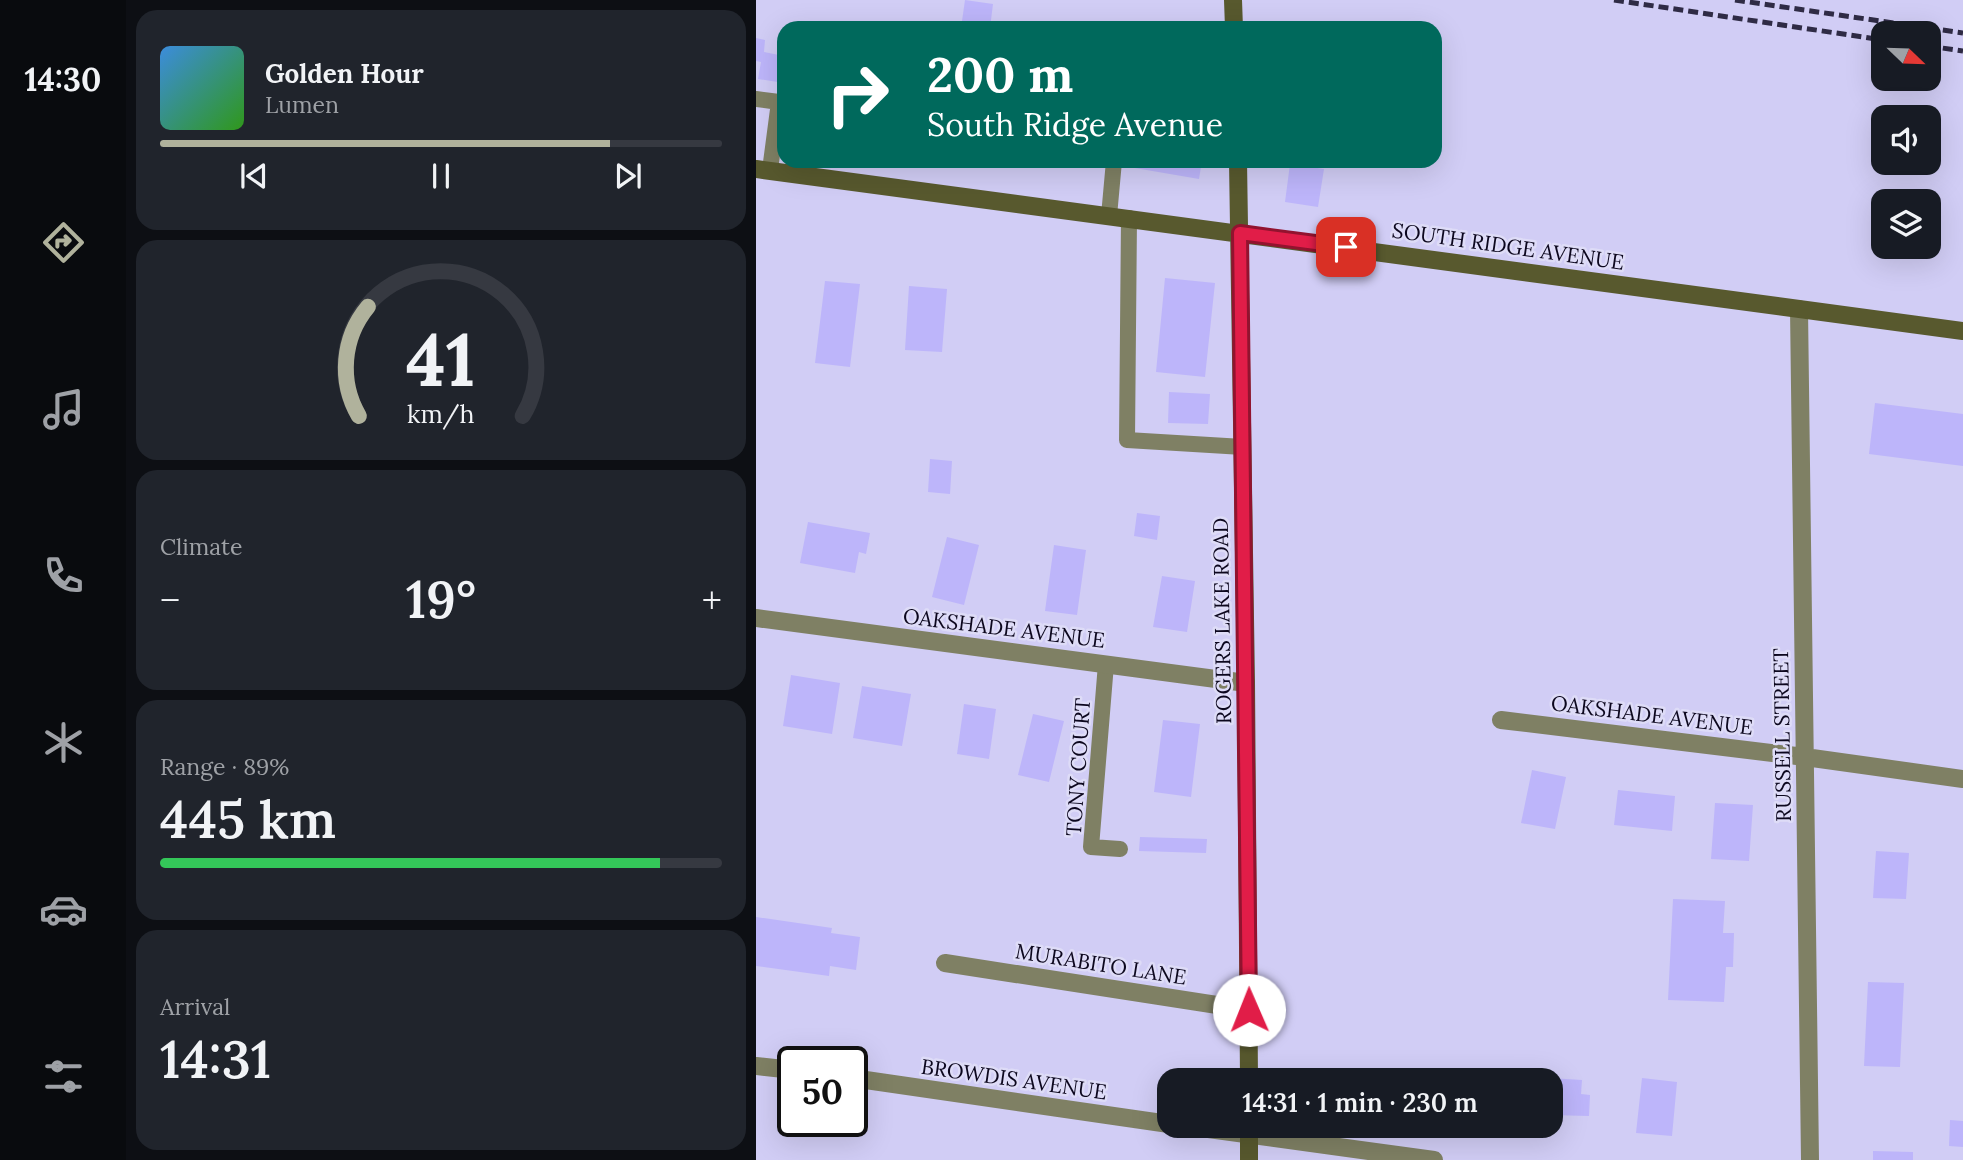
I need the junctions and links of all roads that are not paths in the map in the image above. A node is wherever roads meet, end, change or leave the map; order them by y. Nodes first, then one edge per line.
1 (1233, 0) edge
2 (1234, 21) edge
3 (756, 99) edge
4 (777, 102) edge
5 (777, 110) edge
6 (1113, 168) edge
7 (1238, 168) edge
8 (763, 169) edge
9 (1109, 216) junction
10 (1129, 218) junction
11 (1240, 233) junction
12 (1798, 309) junction
13 (1963, 331) edge
14 (1243, 447) junction
15 (756, 618) edge
16 (1106, 664) junction
17 (1246, 682) junction
18 (1501, 720) dead end
19 (1805, 757) junction
20 (1963, 779) edge
21 (1120, 849) dead end
22 (945, 962) dead end
23 (1249, 1010) junction
24 (756, 1066) edge
25 (777, 1068) edge
26 (1249, 1068) edge
27 (868, 1080) edge
28 (1157, 1122) edge
29 (1249, 1138) edge
30 (1298, 1138) edge
31 (1249, 1160) edge
32 (1434, 1160) edge
33 (1810, 1160) edge

1 - 2 street
3 - 4 lane
5 - 8 lane
6 - 9 lane
7 - 11 street, ROGERS LAKE ROAD
8 - 9 street, SOUTH RIDGE AVENUE
9 - 10 street, SOUTH RIDGE AVENUE
10 - 11 street, SOUTH RIDGE AVENUE
10 - 14 lane
11 - 12 street, SOUTH RIDGE AVENUE
11 - 14 street, ROGERS LAKE ROAD
12 - 13 street, SOUTH RIDGE AVENUE
12 - 19 street, RUSSELL STREET
14 - 17 street, ROGERS LAKE ROAD
15 - 16 street, OAKSHADE AVENUE
16 - 17 street, OAKSHADE AVENUE
16 - 21 lane, TONY COURT
17 - 23 street, ROGERS LAKE ROAD
18 - 19 street, OAKSHADE AVENUE
19 - 20 street, OAKSHADE AVENUE
19 - 33 street, RUSSELL STREET
22 - 23 street, MURABITO LANE
23 - 26 street, ROGERS LAKE ROAD
24 - 25 street
27 - 28 street, BROWDIS AVENUE
29 - 31 street
30 - 32 street

